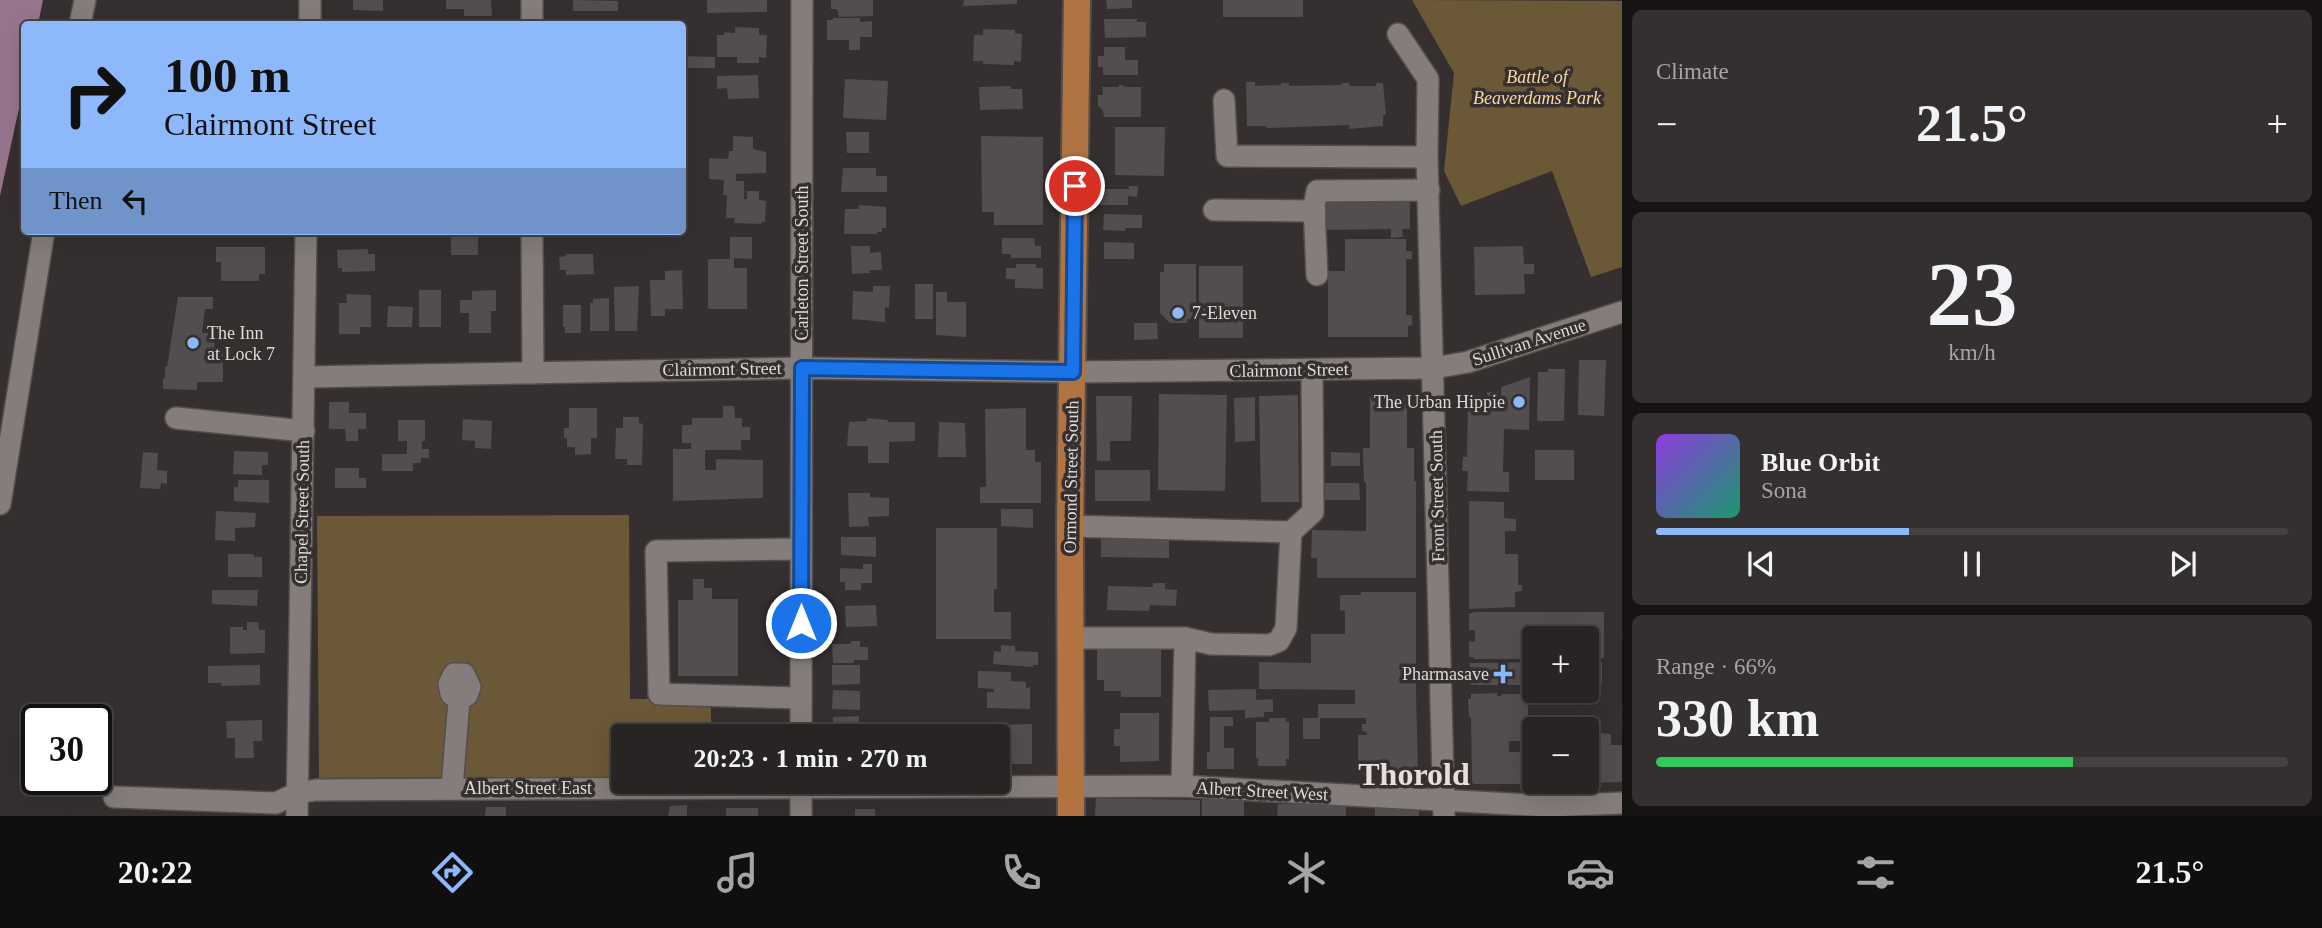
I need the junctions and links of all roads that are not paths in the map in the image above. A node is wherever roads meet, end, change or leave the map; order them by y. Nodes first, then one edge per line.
1 (85, 0) edge
2 (310, 0) edge
3 (532, 0) edge
4 (802, 0) edge
5 (1077, 0) edge
6 (81, 21) edge
7 (310, 21) edge
8 (532, 21) edge
9 (1398, 34) dead end
10 (1224, 100) dead end
11 (1427, 157) junction
12 (1429, 190) junction
13 (1214, 210) dead end
14 (1315, 211) junction
15 (43, 235) edge
16 (306, 235) edge
17 (532, 235) edge
18 (1317, 275) dead end
19 (1622, 312) edge
20 (802, 368) junction
21 (1434, 368) junction
22 (1312, 370) junction
23 (1073, 372) junction
24 (533, 373) junction
25 (304, 377) junction
26 (176, 418) dead end
27 (304, 431) junction
28 (0, 504) edge
29 (1070, 526) junction
30 (1291, 532) junction
31 (801, 548) junction
32 (1071, 638) junction
33 (1185, 638) junction
34 (800, 698) junction
35 (459, 700) dead end
36 (801, 724) edge
37 (1010, 786) edge
38 (1070, 786) junction
39 (1182, 786) junction
40 (611, 787) edge
41 (452, 788) junction
42 (297, 793) junction
43 (801, 794) edge
44 (114, 797) dead end
45 (1622, 803) edge
46 (1443, 808) edge
47 (1592, 810) edge
48 (297, 816) edge
49 (801, 816) edge
50 (1071, 816) edge

1 - 6 street
2 - 7 street
3 - 8 street
4 - 20 street, Carleton Street South
5 - 23 main road, Ormond Street South
9 - 11 street, Front Street South
10 - 11 street
11 - 12 street, Front Street South
12 - 14 street
12 - 21 street, Front Street South
13 - 14 street
14 - 18 street
15 - 28 street
16 - 25 street, Chapel Street South
17 - 24 street
19 - 21 street, Sullivan Avenue
20 - 23 street, Clairmont Street
20 - 24 street, Clairmont Street
20 - 31 street, Carleton Street South
21 - 22 street, Clairmont Street
21 - 46 street, Front Street South
22 - 23 street, Clairmont Street
22 - 30 street
23 - 29 main road, Ormond Street South
24 - 25 street, Clairmont Street
25 - 27 street, Chapel Street South
26 - 27 street
27 - 42 street, Chapel Street South
29 - 30 street
29 - 32 main road, Ormond Street South
30 - 33 street
31 - 34 street, Carleton Street South
31 - 34 street
32 - 33 street
32 - 38 main road, Ormond Street South
33 - 39 street
34 - 36 street, Carleton Street South
35 - 41 street
37 - 38 street, Albert Street East
38 - 39 street, Albert Street West
38 - 50 main road, Ormond Street South
39 - 46 street, Albert Street West
40 - 41 street, Albert Street East
41 - 42 street, Albert Street East
42 - 44 street, Albert Street East
42 - 48 street, Chapel Street South
43 - 49 street
45 - 47 street, Albert Street West
46 - 47 street, Albert Street West

